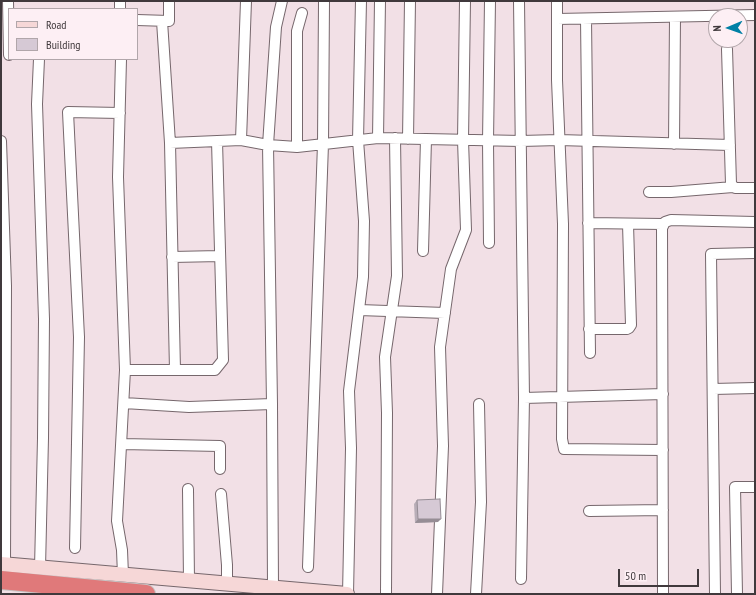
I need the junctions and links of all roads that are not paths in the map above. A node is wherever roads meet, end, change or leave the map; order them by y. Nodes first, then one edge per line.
1 (169, 1) edge
2 (246, 1) edge
3 (282, 1) edge
4 (324, 1) edge
5 (361, 1) edge
6 (380, 1) edge
7 (410, 1) edge
8 (465, 1) edge
9 (490, 1) edge
10 (519, 1) edge
11 (557, 1) edge
12 (302, 13) dead end
13 (755, 15) edge
14 (675, 17) junction
15 (557, 19) junction
16 (586, 19) junction
17 (138, 20) edge
18 (162, 21) junction
19 (727, 49) dead end
20 (39, 60) edge
21 (121, 60) edge
22 (120, 113) junction
23 (378, 138) junction
24 (394, 138) junction
25 (408, 139) junction
26 (426, 139) junction
27 (241, 140) junction
28 (358, 140) junction
29 (463, 140) junction
30 (559, 140) junction
31 (1, 141) edge
32 (217, 141) junction
33 (488, 141) junction
34 (521, 141) junction
35 (588, 142) junction
36 (170, 143) junction
37 (323, 144) junction
38 (674, 144) junction
39 (730, 145) junction
40 (268, 146) junction
41 (298, 147) junction
42 (733, 187) junction
43 (755, 188) edge
44 (649, 192) dead end
45 (755, 222) edge
46 (588, 223) junction
47 (628, 224) junction
48 (663, 224) junction
49 (489, 243) dead end
50 (423, 251) dead end
51 (755, 252) edge
52 (220, 256) junction
53 (172, 257) junction
54 (359, 310) junction
55 (392, 310) junction
56 (445, 313) junction
57 (589, 330) junction
58 (590, 353) dead end
59 (125, 370) junction
60 (175, 370) junction
61 (755, 388) edge
62 (713, 389) junction
63 (663, 394) junction
64 (562, 396) junction
65 (524, 398) junction
66 (124, 404) junction
67 (272, 404) junction
68 (479, 404) dead end
69 (122, 444) junction
70 (663, 450) junction
71 (220, 469) dead end
72 (755, 487) edge
73 (188, 489) dead end
74 (221, 494) dead end
75 (663, 510) junction
76 (589, 511) dead end
77 (75, 548) dead end
78 (308, 567) dead end
79 (40, 568) junction
80 (2, 569) edge
81 (122, 570) junction
82 (227, 574) junction
83 (521, 579) dead end
84 (189, 581) junction
85 (273, 581) junction
86 (348, 586) edge
87 (386, 587) edge
88 (477, 590) edge
89 (437, 593) edge
90 (146, 594) edge
91 (663, 594) edge
92 (715, 594) edge
93 (737, 594) edge

1 - 18 street
2 - 27 street
3 - 40 street
4 - 37 street
5 - 28 street
6 - 23 street
7 - 25 street
8 - 29 street
9 - 33 street
10 - 34 street
11 - 15 street
12 - 41 street
13 - 14 street
14 - 16 street
14 - 38 street
15 - 16 street
15 - 30 street
16 - 35 street
17 - 18 street
18 - 36 street
19 - 39 street
20 - 79 street
21 - 22 street
22 - 59 street
22 - 77 street
23 - 24 street
23 - 28 street
24 - 25 street
24 - 55 street
25 - 26 street
26 - 29 street
26 - 50 street
27 - 32 street
27 - 40 street
28 - 37 street
28 - 54 street
29 - 33 street
29 - 56 street
30 - 34 street
30 - 35 street
30 - 64 street
31 - 80 street
32 - 36 street
32 - 52 street
33 - 34 street
33 - 49 street
34 - 65 street
35 - 38 street
35 - 46 street
36 - 53 street
37 - 41 street
37 - 78 street
38 - 39 street
39 - 42 street
40 - 41 street
40 - 67 street
42 - 43 street
42 - 44 street
45 - 48 street
46 - 47 street
46 - 57 street
47 - 48 street
47 - 57 street
48 - 63 street
51 - 62 street
52 - 53 street
52 - 60 street
53 - 60 street
54 - 55 street
54 - 86 street
55 - 56 street
55 - 87 street
56 - 89 street
57 - 58 street
59 - 60 street
59 - 66 street
61 - 62 street
62 - 92 street
63 - 64 street
63 - 70 street
64 - 65 street
64 - 70 street
65 - 83 street
66 - 67 street
66 - 69 street
67 - 85 street
68 - 88 street
69 - 71 street
69 - 81 street
70 - 75 street
72 - 93 street
73 - 84 street
74 - 82 street
75 - 76 street
75 - 91 street
79 - 80 street
79 - 81 street
80 - 90 highway
81 - 84 street
82 - 84 street
82 - 85 street
85 - 86 street

